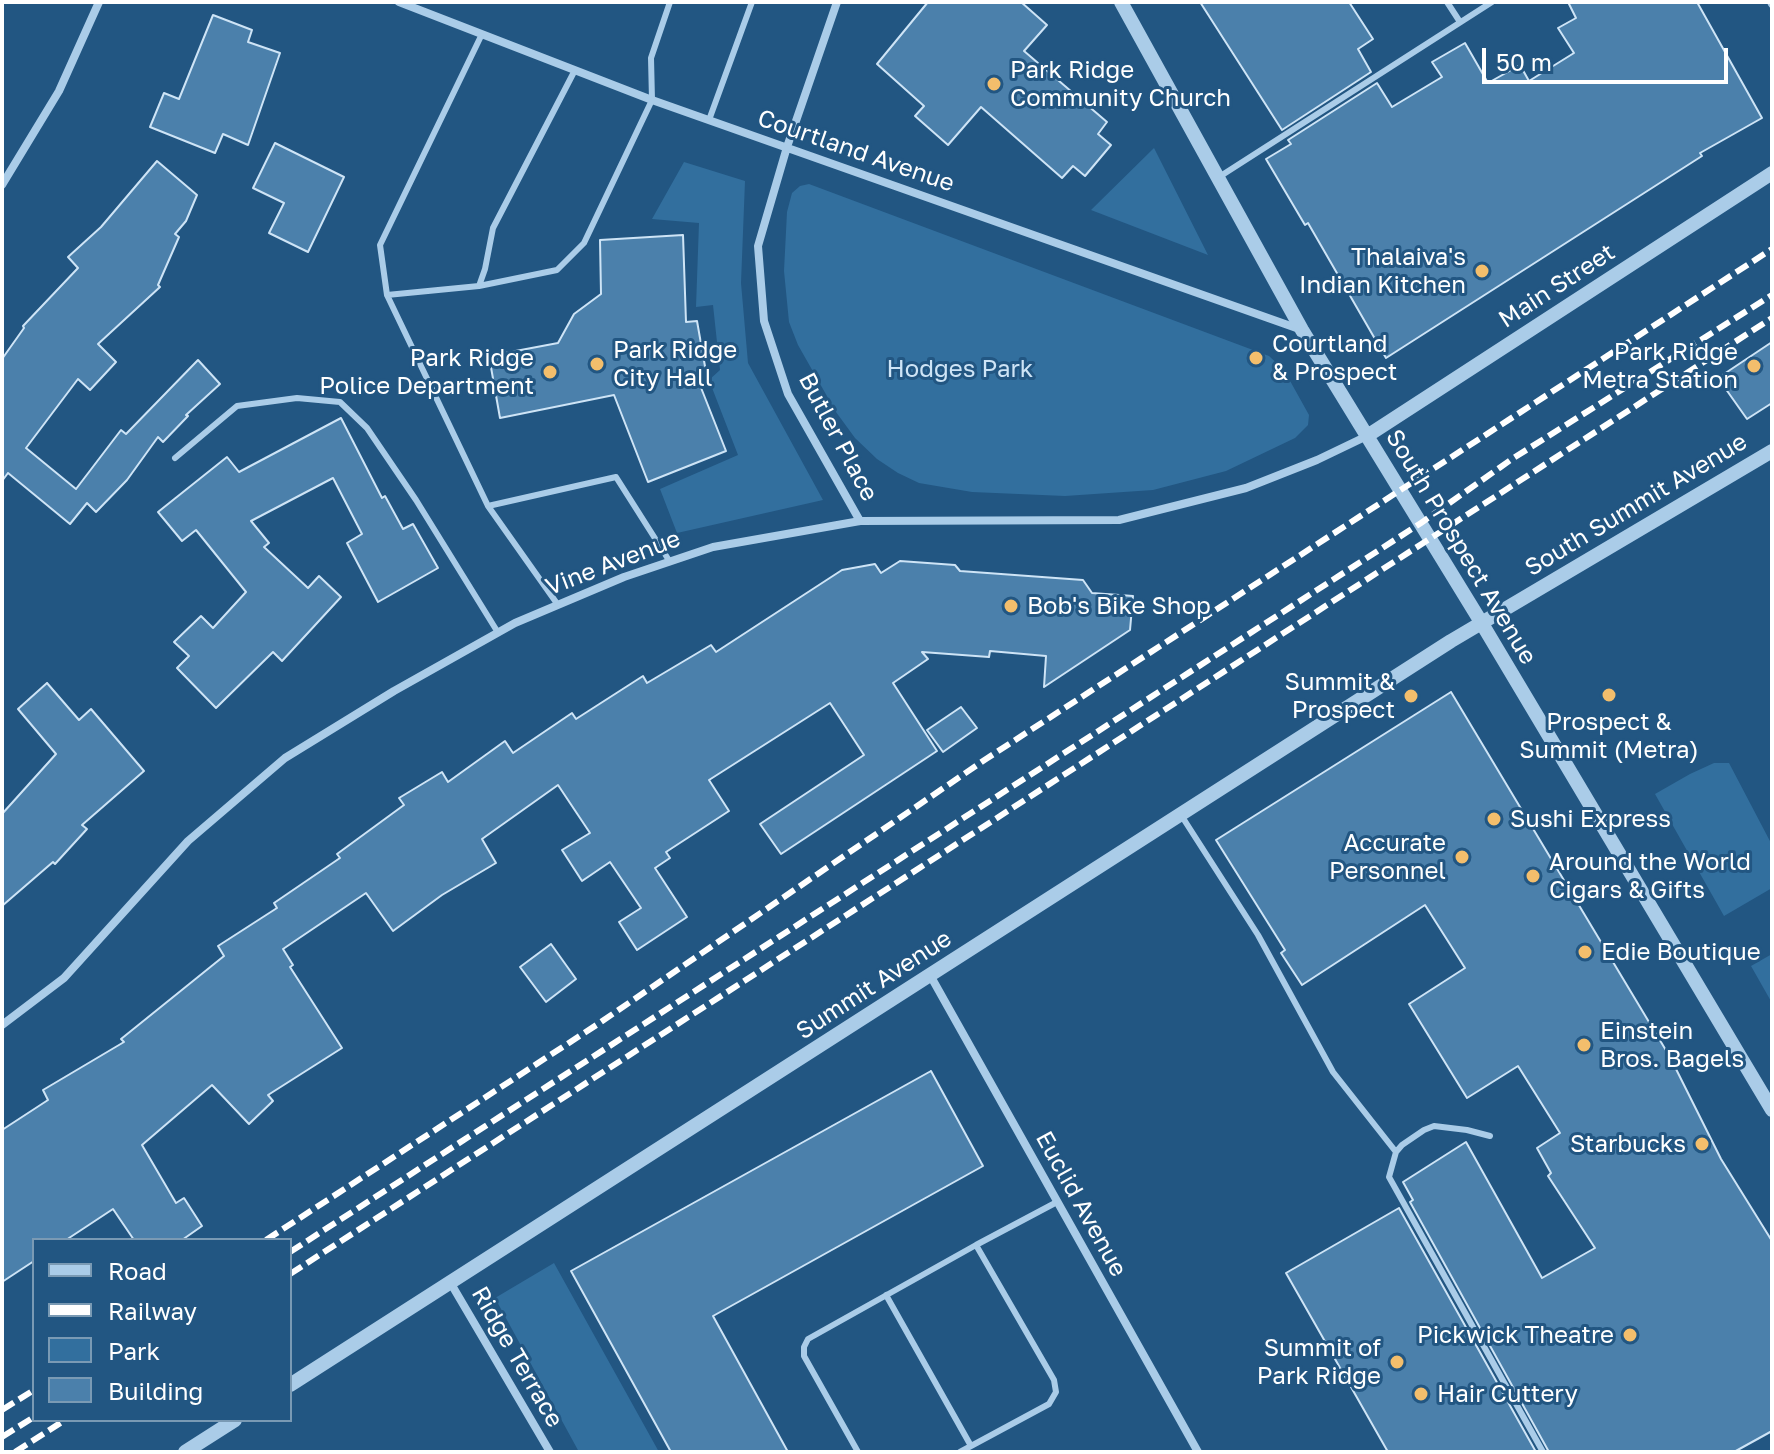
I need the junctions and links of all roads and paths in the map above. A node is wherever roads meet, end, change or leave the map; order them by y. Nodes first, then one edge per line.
1 (99, 2) edge
2 (399, 2) edge
3 (670, 2) edge
4 (752, 2) edge
5 (837, 2) edge
6 (1121, 2) edge
7 (1447, 2) edge
8 (1492, 2) edge
9 (1460, 22) junction
10 (482, 34) junction
11 (575, 70) junction
12 (652, 100) junction
13 (709, 120) junction
14 (787, 147) junction
15 (1772, 173) edge
16 (1219, 177) junction
17 (2, 185) edge
18 (479, 286) junction
19 (387, 295) junction
20 (1302, 330) junction
21 (1367, 436) junction
22 (1772, 451) edge
23 (175, 458) dead end
24 (488, 506) junction
25 (860, 521) junction
26 (670, 562) junction
27 (558, 605) junction
28 (1481, 622) junction
29 (497, 631) junction
30 (1181, 815) junction
31 (930, 975) junction
32 (2, 1025) edge
33 (1772, 1110) edge
34 (1490, 1136) dead end
35 (1396, 1152) junction
36 (1057, 1202) junction
37 (976, 1245) junction
38 (450, 1282) junction
39 (886, 1295) junction
40 (292, 1384) edge
41 (232, 1422) edge
42 (971, 1446) junction
43 (185, 1452) edge
44 (550, 1452) edge
45 (858, 1452) edge
46 (960, 1452) edge
47 (1198, 1452) edge
48 (1543, 1452) edge

1 - 17 street
2 - 10 street, Courtland Avenue
3 - 12 lane
4 - 13 lane
5 - 14 street, Butler Place
6 - 16 street, South Prospect Avenue
7 - 9 lane
8 - 9 lane
9 - 16 lane
10 - 11 street, Courtland Avenue
10 - 19 lane
11 - 12 street, Courtland Avenue
11 - 18 lane
12 - 13 street, Courtland Avenue
12 - 18 lane
13 - 14 street, Courtland Avenue
14 - 20 street, Courtland Avenue
14 - 25 street, Butler Place
15 - 21 street, Main Street
16 - 20 street, South Prospect Avenue
18 - 19 lane
19 - 24 lane
20 - 21 street, South Prospect Avenue
21 - 25 street, Vine Avenue
21 - 28 street, South Prospect Avenue
22 - 28 street, South Summit Avenue
23 - 29 lane
24 - 26 lane
24 - 27 lane
25 - 26 street, Vine Avenue
26 - 27 street, Vine Avenue
27 - 29 street, Vine Avenue
28 - 30 street, Summit Avenue
28 - 33 street, South Prospect Avenue
29 - 32 street, Vine Avenue
30 - 31 street, Summit Avenue
30 - 35 lane
31 - 36 street, Euclid Avenue
31 - 38 street, Summit Avenue
34 - 35 lane
35 - 48 lane
36 - 37 lane
36 - 47 street, Euclid Avenue
37 - 39 lane
37 - 42 lane
38 - 40 street, Summit Avenue
38 - 44 street, Ridge Terrace
39 - 42 lane
39 - 45 lane
41 - 43 street
42 - 46 lane

